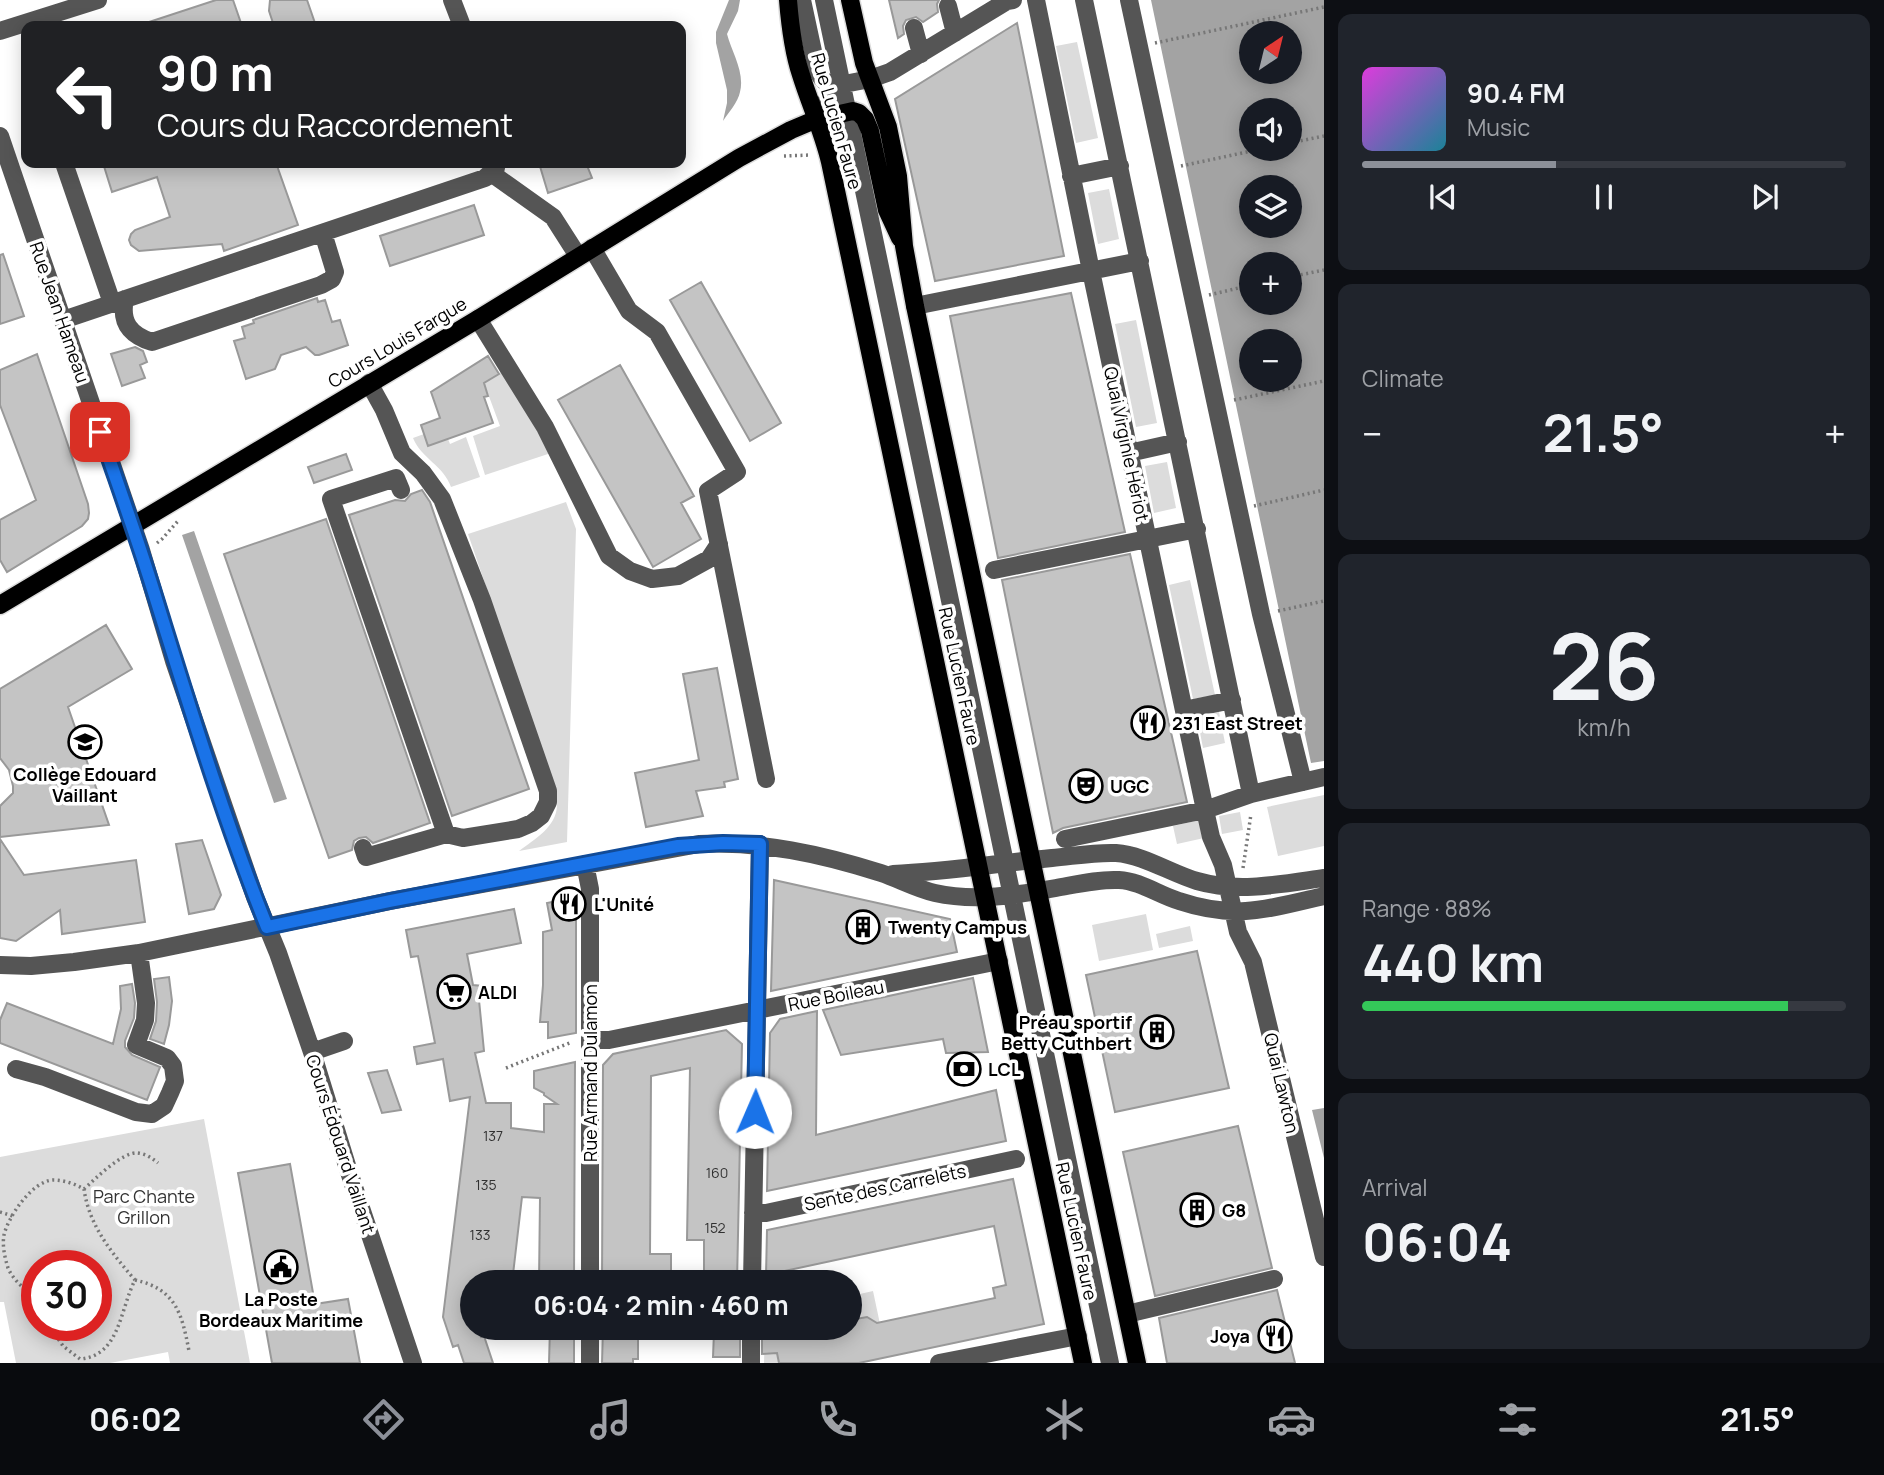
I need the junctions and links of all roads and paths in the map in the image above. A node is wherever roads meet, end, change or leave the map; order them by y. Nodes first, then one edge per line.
1 (98, 0) edge
2 (453, 0) edge
3 (788, 0) edge
4 (802, 0) edge
5 (824, 0) edge
6 (850, 0) edge
7 (1013, 0) edge
8 (1036, 0) edge
9 (1084, 0) edge
10 (1129, 0) edge
11 (948, 6) dead end
12 (1324, 7) edge
13 (70, 9) junction
14 (32, 21) edge
15 (62, 21) edge
16 (460, 21) edge
17 (21, 24) edge
18 (914, 28) dead end
19 (0, 31) edge
20 (955, 33) junction
21 (1154, 44) dead end
22 (920, 54) junction
23 (870, 79) junction
24 (837, 85) junction
25 (847, 113) junction
26 (817, 119) junction
27 (0, 136) edge
28 (1324, 136) edge
29 (1302, 141) edge
30 (815, 154) dead end
31 (1239, 154) edge
32 (793, 155) dead end
33 (1120, 166) junction
34 (1180, 166) dead end
35 (66, 168) edge
36 (493, 168) edge
37 (1071, 176) junction
38 (9, 190) edge
39 (323, 233) junction
40 (904, 246) junction
41 (585, 252) junction
42 (1140, 261) junction
43 (1324, 270) edge
44 (1091, 271) junction
45 (1302, 275) edge
46 (1239, 288) edge
47 (1208, 296) dead end
48 (119, 301) junction
49 (915, 306) junction
50 (478, 318) junction
51 (63, 320) junction
52 (1324, 381) edge
53 (369, 383) junction
54 (1230, 401) dead end
55 (1178, 442) junction
56 (1129, 453) junction
57 (401, 490) dead end
58 (1324, 490) edge
59 (1252, 506) dead end
60 (132, 526) junction
61 (1196, 529) junction
62 (1147, 539) junction
63 (719, 544) junction
64 (994, 570) dead end
65 (1324, 601) edge
66 (0, 605) edge
67 (1275, 612) dead end
68 (1232, 700) junction
69 (1184, 710) junction
70 (1324, 777) edge
71 (766, 779) dead end
72 (1303, 782) junction
73 (1251, 794) junction
74 (1205, 810) junction
75 (446, 834) junction
76 (1065, 839) dead end
77 (760, 844) junction
78 (363, 848) dead end
79 (1031, 860) junction
80 (1005, 863) junction
81 (585, 864) junction
82 (979, 866) junction
83 (1242, 872) dead end
84 (883, 874) junction
85 (1324, 878) edge
86 (1228, 886) junction
87 (1037, 891) junction
88 (1011, 894) junction
89 (1324, 896) edge
90 (986, 898) junction
91 (1234, 912) junction
92 (267, 927) junction
93 (139, 953) junction
94 (999, 961) junction
95 (0, 965) edge
96 (757, 1011) junction
97 (590, 1040) junction
98 (344, 1041) dead end
99 (312, 1052) junction
100 (506, 1068) dead end
101 (16, 1069) dead end
102 (1016, 1159) dead end
103 (158, 1163) dead end
104 (84, 1189) junction
105 (0, 1212) edge
106 (753, 1213) junction
107 (13, 1216) junction
108 (1324, 1257) edge
109 (590, 1270) edge
110 (752, 1270) edge
111 (1274, 1279) dead end
112 (135, 1280) junction
113 (21, 1285) edge
114 (1128, 1314) junction
115 (1078, 1336) junction
116 (112, 1339) edge
117 (590, 1340) edge
118 (751, 1340) edge
119 (60, 1341) edge
120 (110, 1341) edge
121 (189, 1351) dead end
122 (413, 1363) edge
123 (590, 1363) edge
124 (751, 1363) edge
125 (939, 1363) edge
126 (1083, 1363) edge
127 (1110, 1363) edge
128 (1137, 1363) edge

1 - 13 street
2 - 16 street
3 - 26 main road, Rue Lucien Faure
4 - 24 street
5 - 24 street
6 - 23 main road, Rue Lucien Faure
7 - 20 street
8 - 37 street, Quai Virginie Hériot
9 - 33 street
10 - 72 street
11 - 20 street
12 - 21 path
13 - 14 street
13 - 15 street
17 - 19 street
18 - 22 street
20 - 22 street
22 - 23 street
23 - 24 street
23 - 40 main road, Rue Lucien Faure
24 - 25 street
24 - 26 street
25 - 26 main road, Cours Louis Fargue
25 - 40 main road
25 - 80 street
26 - 41 main road, Cours Louis Fargue
26 - 82 main road, Rue Lucien Faure
27 - 38 street, Rue Jean Hameau
28 - 29 path
30 - 32 path
31 - 34 path
33 - 37 street
33 - 42 street
35 - 48 street
36 - 39 street
36 - 41 street
37 - 44 street, Quai Virginie Hériot
38 - 51 street, Rue Jean Hameau
39 - 48 street
39 - 48 street
40 - 49 main road, Rue Lucien Faure
41 - 50 main road, Cours Louis Fargue
41 - 63 street
42 - 44 street
42 - 55 street
43 - 45 path
44 - 49 street
44 - 56 street, Quai Virginie Hériot
46 - 47 path
48 - 51 street
49 - 79 main road, Rue Lucien Faure
50 - 53 main road, Cours Louis Fargue
50 - 63 street
51 - 60 street, Rue Jean Hameau
52 - 54 path
53 - 60 main road, Cours Louis Fargue
53 - 75 street
55 - 56 street
55 - 61 street
56 - 62 street, Quai Virginie Hériot
57 - 75 street
58 - 59 path
60 - 66 main road, Cours Louis Fargue
60 - 92 street, Rue Jean Hameau
61 - 62 street
61 - 68 street
62 - 64 street
62 - 69 street, Quai Virginie Hériot
63 - 71 street
65 - 67 path
68 - 69 street
68 - 73 street
69 - 74 street, Quai Virginie Hériot
70 - 72 street
72 - 73 street
73 - 74 street
73 - 83 path
74 - 76 street
74 - 86 street, Quai Virginie Hériot
75 - 78 street
77 - 81 street
77 - 84 street
77 - 96 street
79 - 80 street
79 - 86 street
79 - 87 main road, Rue Lucien Faure
80 - 82 street
80 - 88 street
81 - 92 street
81 - 97 street, Rue Armand Dulamon
82 - 84 street
82 - 90 main road, Rue Lucien Faure
84 - 90 street
85 - 86 street
86 - 91 street, Quai Lawton
87 - 88 street
87 - 91 street
87 - 114 main road, Rue Lucien Faure
88 - 90 street
88 - 127 street
89 - 91 street
90 - 94 main road, Rue Lucien Faure
91 - 108 street, Quai Lawton
92 - 93 street
92 - 99 street, Cours Édouard Vaillant
93 - 95 street
93 - 101 street
94 - 96 street, Rue Boileau
94 - 115 main road, Rue Lucien Faure
96 - 97 street, Rue Boileau
96 - 106 street
97 - 100 path
97 - 109 street, Rue Armand Dulamon
98 - 99 street
99 - 122 street, Cours Édouard Vaillant
102 - 106 street, Sente des Carrelets
103 - 104 path
104 - 107 path
104 - 112 path
105 - 107 path
106 - 110 street
107 - 113 path
111 - 114 street
112 - 116 path
112 - 121 path
114 - 128 main road, Rue Lucien Faure
115 - 125 street
115 - 126 main road, Rue Lucien Faure
117 - 123 street
118 - 124 street
119 - 120 path

